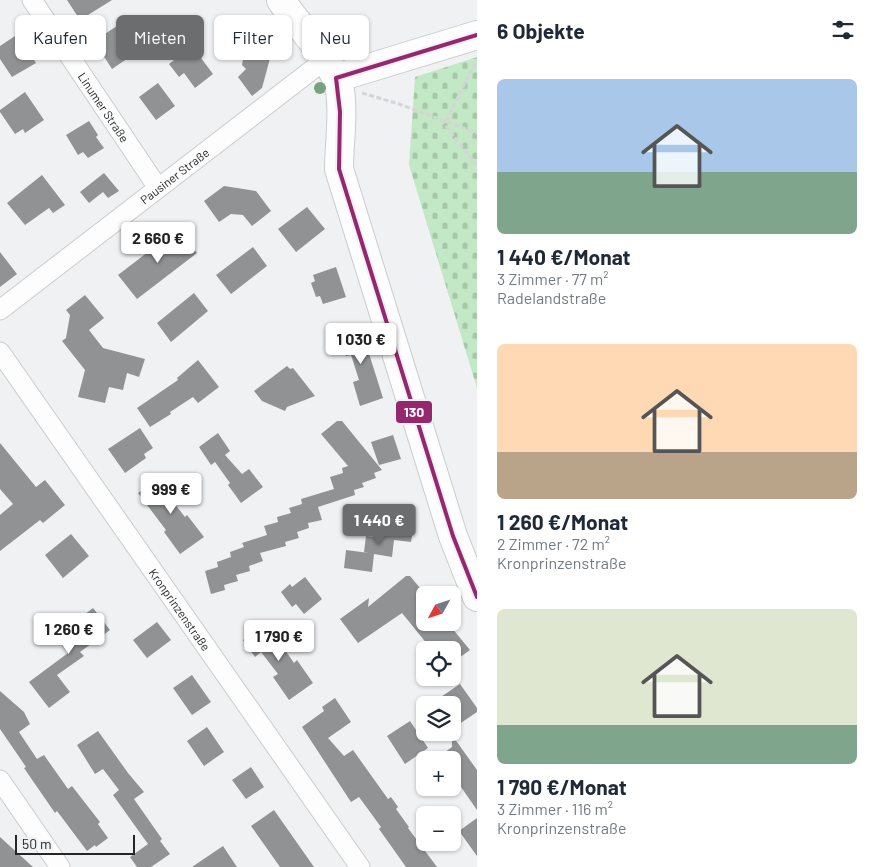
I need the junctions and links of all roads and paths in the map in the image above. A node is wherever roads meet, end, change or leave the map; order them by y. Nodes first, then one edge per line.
1 (32, 0) edge
2 (281, 0) edge
3 (477, 35) edge
4 (477, 64) edge
5 (340, 76) junction
6 (441, 119) junction
7 (446, 121) junction
8 (477, 133) edge
9 (477, 166) edge
10 (158, 188) junction
11 (0, 310) edge
12 (0, 352) edge
13 (477, 597) edge
14 (0, 780) edge
15 (60, 867) edge
16 (360, 867) edge

1 - 10 street, Linumer Straße
2 - 5 street
3 - 5 street
4 - 7 path
5 - 6 path
5 - 10 street, Pausiner Straße
5 - 13 street
6 - 7 path
6 - 9 path
7 - 8 path
10 - 11 street, Pausiner Straße
12 - 16 street, Kronprinzenstraße
14 - 15 street

